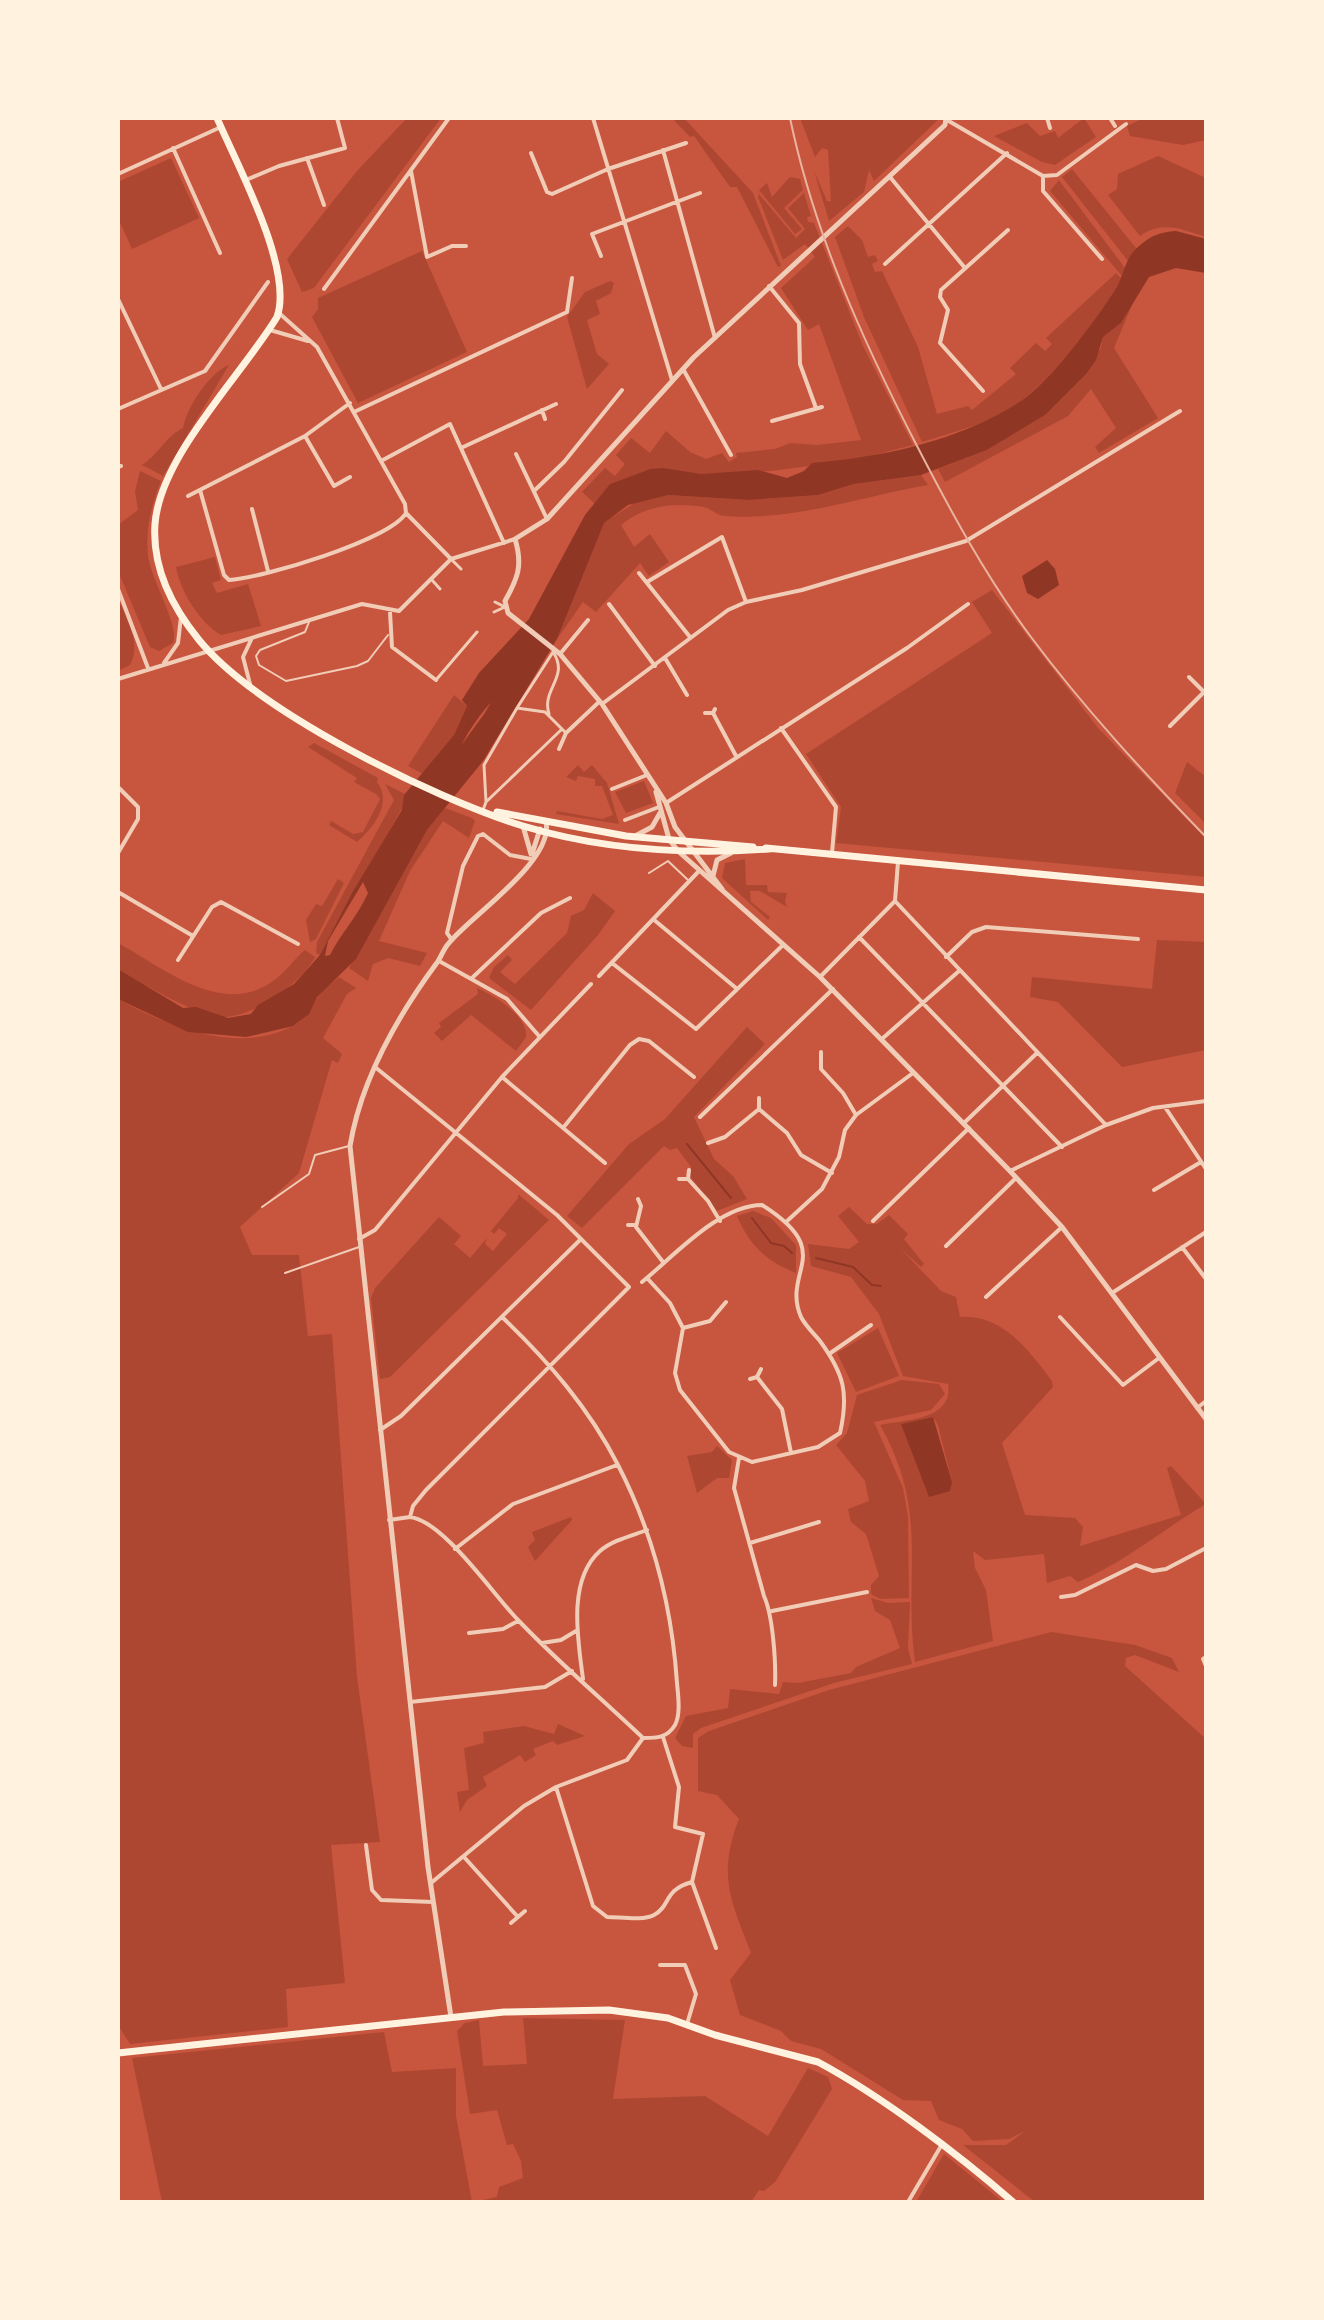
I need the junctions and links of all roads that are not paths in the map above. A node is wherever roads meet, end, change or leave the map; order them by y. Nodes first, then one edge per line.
1 (337, 118) edge
2 (449, 118) edge
3 (593, 118) edge
4 (1047, 118) edge
5 (1110, 118) edge
6 (947, 119) edge
7 (219, 121) edge
8 (1126, 124) dead end
9 (1115, 126) dead end
10 (1050, 128) dead end
11 (686, 143) dead end
12 (173, 148) junction
13 (663, 150) junction
14 (531, 153) dead end
15 (1007, 153) junction
16 (307, 158) junction
17 (608, 169) junction
18 (411, 171) junction
19 (118, 174) edge
20 (1043, 176) junction
21 (890, 177) junction
22 (244, 181) junction
23 (700, 193) dead end
24 (678, 201) junction
25 (324, 205) dead end
26 (623, 219) junction
27 (929, 223) junction
28 (1008, 230) dead end
29 (466, 246) dead end
30 (220, 253) dead end
31 (601, 256) dead end
32 (1102, 259) dead end
33 (885, 264) dead end
34 (965, 268) junction
35 (572, 278) dead end
36 (268, 282) dead end
37 (769, 286) junction
38 (324, 289) dead end
39 (118, 299) edge
40 (279, 313) junction
41 (269, 330) junction
42 (715, 338) junction
43 (310, 342) junction
44 (683, 369) junction
45 (672, 380) junction
46 (161, 389) junction
47 (622, 390) dead end
48 (983, 391) dead end
49 (350, 403) junction
50 (556, 404) dead end
51 (118, 409) edge
52 (542, 410) junction
53 (781, 411) dead end
54 (1180, 411) dead end
55 (354, 412) junction
56 (783, 418) junction
57 (545, 419) dead end
58 (772, 421) dead end
59 (305, 436) junction
60 (730, 440) dead end
61 (724, 443) junction
62 (461, 448) junction
63 (516, 454) dead end
64 (731, 455) dead end
65 (381, 461) junction
66 (350, 477) dead end
67 (200, 490) junction
68 (534, 491) junction
69 (188, 496) dead end
70 (252, 509) dead end
71 (406, 513) junction
72 (547, 519) junction
73 (515, 539) junction
74 (504, 543) junction
75 (451, 559) junction
76 (461, 569) dead end
77 (268, 571) junction
78 (639, 573) dead end
79 (431, 580) junction
80 (647, 582) junction
81 (118, 589) edge
82 (440, 589) dead end
83 (495, 602) dead end
84 (746, 602) junction
85 (609, 604) dead end
86 (968, 604) dead end
87 (505, 607) junction
88 (390, 612) junction
89 (494, 612) dead end
90 (181, 614) junction
91 (309, 620) junction
92 (588, 620) dead end
93 (477, 632) dead end
94 (388, 635) junction
95 (690, 637) junction
96 (253, 638) junction
97 (210, 651) junction
98 (556, 651) junction
99 (665, 658) junction
100 (162, 664) junction
101 (655, 666) junction
102 (148, 668) junction
103 (1189, 677) dead end
104 (118, 679) edge
105 (436, 680) joint
106 (250, 686) junction
107 (1205, 693) edge
108 (687, 695) dead end
109 (601, 702) junction
110 (517, 708) junction
111 (705, 713) dead end
112 (550, 718) junction
113 (1170, 726) dead end
114 (781, 728) junction
115 (564, 731) junction
116 (559, 749) dead end
117 (736, 756) junction
118 (647, 775) junction
119 (118, 787) edge
120 (612, 789) dead end
121 (656, 792) junction
122 (666, 803) junction
123 (484, 806) junction
124 (660, 810) junction
125 (625, 820) dead end
126 (523, 826) junction
127 (545, 828) junction
128 (626, 836) junction
129 (683, 838) junction
130 (669, 839) junction
131 (769, 849) junction
132 (678, 851) junction
133 (735, 851) junction
134 (691, 852) junction
135 (118, 853) edge
136 (831, 854) junction
137 (531, 859) junction
138 (898, 861) junction
139 (698, 872) junction
140 (649, 873) dead end
141 (713, 876) junction
142 (689, 881) junction
143 (722, 889) junction
144 (1206, 890) edge
145 (118, 892) edge
146 (570, 898) dead end
147 (895, 901) junction
148 (653, 919) junction
149 (193, 936) junction
150 (859, 937) junction
151 (1138, 939) dead end
152 (452, 940) junction
153 (784, 943) junction
154 (298, 944) dead end
155 (946, 957) junction
156 (178, 960) dead end
157 (439, 961) junction
158 (612, 963) junction
159 (959, 971) junction
160 (599, 976) dead end
161 (473, 977) junction
162 (820, 977) junction
163 (591, 984) dead end
164 (736, 988) junction
165 (833, 989) junction
166 (924, 1003) junction
167 (539, 1036) junction
168 (883, 1038) junction
169 (821, 1052) dead end
170 (1037, 1053) junction
171 (818, 1060) junction
172 (809, 1061) dead end
173 (375, 1067) junction
174 (915, 1072) junction
175 (502, 1077) junction
176 (694, 1077) dead end
177 (1003, 1085) junction
178 (759, 1098) dead end
179 (1206, 1101) edge
180 (1165, 1107) junction
181 (759, 1109) junction
182 (856, 1115) junction
183 (700, 1117) dead end
184 (1106, 1125) junction
185 (966, 1126) junction
186 (563, 1128) junction
187 (454, 1133) junction
188 (708, 1143) dead end
189 (350, 1146) junction
190 (1062, 1147) junction
191 (1201, 1162) junction
192 (605, 1163) dead end
193 (1206, 1169) edge
194 (689, 1170) dead end
195 (1010, 1171) junction
196 (832, 1173) junction
197 (1016, 1178) junction
198 (679, 1179) dead end
199 (688, 1179) junction
200 (1154, 1190) dead end
201 (638, 1199) dead end
202 (262, 1207) dead end
203 (873, 1221) dead end
204 (720, 1222) junction
205 (786, 1222) junction
206 (628, 1225) dead end
207 (636, 1225) junction
208 (1062, 1227) junction
209 (1206, 1232) edge
210 (359, 1239) junction
211 (581, 1239) junction
212 (946, 1246) dead end
213 (360, 1247) junction
214 (1182, 1247) junction
215 (663, 1262) junction
216 (285, 1273) dead end
217 (647, 1278) junction
218 (1206, 1279) edge
219 (642, 1282) dead end
220 (1112, 1293) junction
221 (986, 1297) dead end
222 (726, 1302) dead end
223 (502, 1317) junction
224 (1060, 1317) dead end
225 (871, 1325) dead end
226 (683, 1328) junction
227 (829, 1354) junction
228 (1160, 1356) junction
229 (553, 1367) junction
230 (761, 1369) dead end
231 (757, 1377) junction
232 (750, 1379) dead end
233 (1206, 1401) edge
234 (1197, 1408) junction
235 (1206, 1419) edge
236 (380, 1430) junction
237 (791, 1453) junction
238 (739, 1458) junction
239 (618, 1465) junction
240 (410, 1517) junction
241 (388, 1520) junction
242 (819, 1522) dead end
243 (647, 1530) junction
244 (750, 1543) junction
245 (1206, 1548) edge
246 (455, 1549) junction
247 (867, 1592) dead end
248 (1061, 1597) dead end
249 (772, 1611) junction
250 (518, 1621) junction
251 (577, 1630) junction
252 (469, 1633) dead end
253 (542, 1643) junction
254 (1206, 1657) edge
255 (1206, 1666) edge
256 (572, 1671) junction
257 (583, 1681) junction
258 (775, 1685) dead end
259 (410, 1702) junction
260 (663, 1737) junction
261 (643, 1738) junction
262 (556, 1787) junction
263 (704, 1828) dead end
264 (703, 1834) junction
265 (366, 1845) dead end
266 (464, 1857) junction
267 (692, 1882) junction
268 (430, 1883) junction
269 (433, 1902) junction
270 (525, 1911) dead end
271 (518, 1917) junction
272 (511, 1923) dead end
273 (713, 1945) dead end
274 (660, 1965) dead end
275 (451, 2018) junction
276 (687, 2024) junction
277 (118, 2053) edge
278 (941, 2146) junction
279 (908, 2202) edge
280 (1013, 2202) edge

1 - 16 street
2 - 18 street
3 - 17 street
4 - 10 street
5 - 9 street
6 - 15 street
6 - 21 street
7 - 12 street
7 - 22 main road
8 - 20 street
11 - 13 street
12 - 19 street
12 - 30 street
13 - 17 street
13 - 24 street
14 - 17 street
15 - 20 street
15 - 27 street
16 - 22 street
16 - 25 street
17 - 26 street
18 - 29 street
18 - 38 street
20 - 32 street
21 - 27 street
21 - 37 street
22 - 40 main road
23 - 24 street
24 - 26 street
24 - 42 street
26 - 31 street
26 - 45 street
27 - 33 street
27 - 34 street
28 - 34 street
34 - 48 street
35 - 55 street
36 - 46 street
37 - 42 street
37 - 56 street
39 - 46 street
40 - 41 main road
40 - 43 street
41 - 43 street
41 - 90 main road
42 - 44 street
43 - 49 street
44 - 45 street
44 - 61 street
45 - 72 street
46 - 51 street
47 - 68 street
49 - 55 street
49 - 59 street
50 - 52 street
52 - 57 street
52 - 62 street
53 - 56 street
54 - 84 street
55 - 65 street
56 - 58 street
59 - 66 street
59 - 67 street
60 - 61 street
61 - 64 street
62 - 65 street
62 - 74 street
63 - 68 street
65 - 71 street
67 - 69 street
67 - 77 street
68 - 72 street
70 - 77 street
71 - 75 street
71 - 77 street
72 - 73 street
73 - 74 street
73 - 87 street
74 - 75 street
75 - 76 street
75 - 79 street
78 - 80 street
79 - 82 street
79 - 88 street
80 - 84 street
80 - 95 street
81 - 102 street
83 - 87 street
84 - 95 street
85 - 101 street
86 - 114 street
87 - 89 street
87 - 98 street
88 - 91 street
88 - 94 street
90 - 97 main road
90 - 100 street
91 - 94 lane
91 - 96 street
92 - 98 street
93 - 105 street
94 - 105 street
95 - 99 street
96 - 97 street
96 - 106 street
97 - 100 street
97 - 106 main road
98 - 109 street
98 - 110 street
98 - 112 street
99 - 101 street
99 - 108 street
100 - 102 street
101 - 109 street
102 - 104 street
103 - 107 street
106 - 123 main road
107 - 113 street
109 - 115 street
109 - 118 street
110 - 112 street
110 - 123 street
111 - 117 street
112 - 115 street
114 - 117 street
114 - 136 street
115 - 116 street
115 - 123 street
117 - 122 street
118 - 120 street
118 - 121 street
119 - 135 street
121 - 122 street
121 - 124 street
122 - 129 street
123 - 126 main road
123 - 127 main road
124 - 125 street
124 - 128 street
124 - 130 street
126 - 127 main road
126 - 137 street
127 - 128 main road
127 - 132 main road
127 - 137 street
128 - 130 main road
129 - 130 main road
129 - 131 main road
129 - 134 street
130 - 132 street
131 - 133 main road
131 - 136 main road
132 - 134 main road
132 - 139 street
133 - 134 main road
133 - 141 street
134 - 141 street
136 - 138 main road
137 - 152 street
137 - 152 street
138 - 144 main road
138 - 147 street
139 - 142 street
139 - 143 street
140 - 142 lane
141 - 143 street
142 - 148 street
143 - 153 street
145 - 149 street
146 - 161 street
147 - 150 street
147 - 155 street
148 - 158 street
148 - 164 street
149 - 154 street
149 - 156 street
150 - 162 street
150 - 166 street
151 - 155 street
152 - 157 street
153 - 162 street
153 - 164 street
155 - 159 street
157 - 161 street
157 - 173 street
158 - 160 street
158 - 164 street
159 - 166 street
159 - 170 street
161 - 167 street
162 - 165 street
163 - 167 street
165 - 168 street
165 - 183 street
166 - 168 street
166 - 177 street
167 - 175 street
168 - 174 street
169 - 171 street
170 - 177 street
170 - 184 street
171 - 172 street
171 - 182 street
173 - 187 street
173 - 189 street
174 - 182 street
174 - 185 street
175 - 186 street
175 - 187 street
176 - 186 street
177 - 185 street
177 - 190 street
178 - 181 street
179 - 180 street
180 - 184 street
180 - 191 street
181 - 188 street
181 - 196 street
182 - 196 street
184 - 190 street
185 - 195 street
185 - 203 street
186 - 192 street
187 - 210 street
187 - 211 street
189 - 202 lane
189 - 210 street
190 - 195 street
191 - 193 street
191 - 200 street
194 - 199 street
195 - 197 street
196 - 205 street
197 - 208 street
197 - 212 street
198 - 199 street
199 - 204 street
201 - 207 street
204 - 205 street
204 - 215 street
205 - 227 street
206 - 207 street
207 - 215 street
208 - 220 street
208 - 221 street
209 - 214 street
210 - 213 street
211 - 223 street
211 - 229 street
213 - 216 lane
213 - 236 street
214 - 218 street
214 - 220 street
215 - 217 street
217 - 219 street
217 - 226 street
220 - 228 street
222 - 226 street
223 - 229 street
223 - 236 street
224 - 228 street
225 - 227 street
226 - 238 street
227 - 237 street
228 - 234 street
229 - 239 street
229 - 240 street
230 - 231 street
231 - 232 street
231 - 237 street
233 - 234 street
234 - 235 street
236 - 241 street
237 - 238 street
238 - 244 street
239 - 243 street
239 - 246 street
240 - 241 street
240 - 246 street
241 - 259 street
242 - 244 street
243 - 251 street
243 - 260 street
244 - 249 street
245 - 248 street
246 - 250 street
247 - 249 street
249 - 258 street
250 - 252 street
250 - 253 street
251 - 253 street
251 - 257 street
253 - 256 street
254 - 255 street
256 - 257 street
256 - 259 street
257 - 261 street
259 - 268 street
260 - 261 street
260 - 264 street
261 - 262 street
262 - 266 street
262 - 267 street
263 - 264 street
264 - 267 street
265 - 269 street
266 - 268 street
266 - 271 street
267 - 273 street
268 - 269 street
269 - 275 street
270 - 271 street
271 - 272 street
274 - 276 street
275 - 276 main road
275 - 277 main road
276 - 278 main road
278 - 279 street
278 - 280 main road

